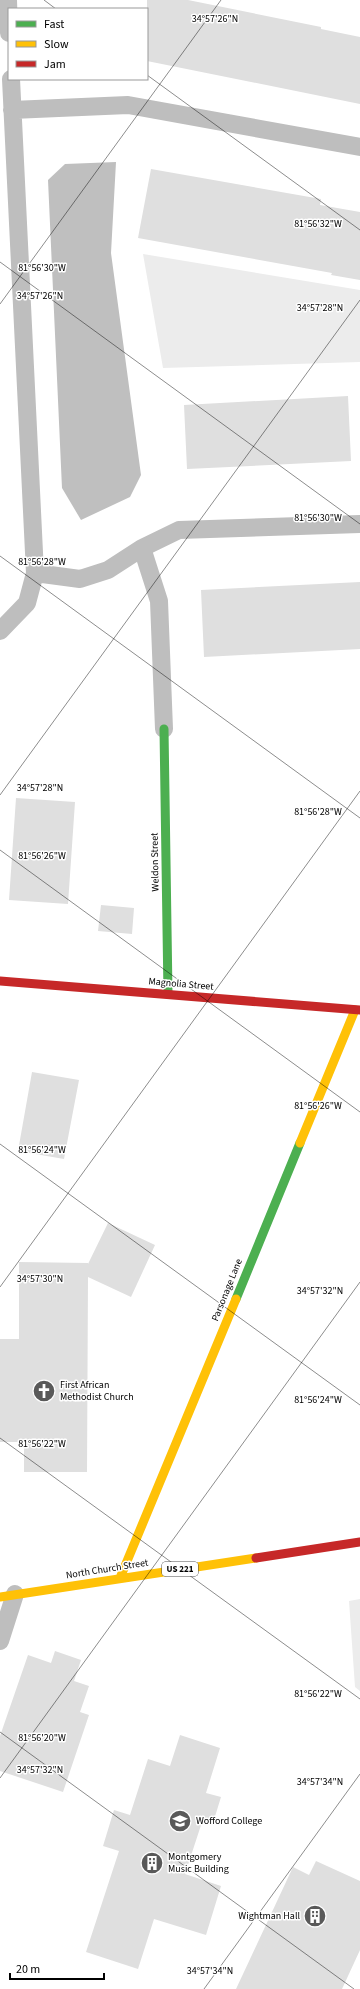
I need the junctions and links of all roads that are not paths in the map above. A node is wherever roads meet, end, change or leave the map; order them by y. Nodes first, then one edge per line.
1 (11, 80) edge
2 (12, 110) junction
3 (360, 147) edge
4 (360, 524) edge
5 (142, 548) junction
6 (35, 573) junction
7 (0, 631) edge
8 (164, 729) joint
9 (0, 981) edge
10 (168, 994) junction
11 (357, 1010) edge
12 (360, 1542) edge
13 (120, 1578) junction
14 (8, 1595) edge
15 (0, 1641) edge

1 - 2 lane
2 - 3 lane
2 - 6 lane
4 - 5 lane
5 - 6 lane
5 - 8 lane
6 - 7 lane
8 - 10 street, Weldon Street
9 - 10 street, Magnolia Street
10 - 11 street, Magnolia Street
11 - 13 street, Parsonage Lane
12 - 13 street, North Church Street / US 221
13 - 14 street, North Church Street / US 221
14 - 15 lane

